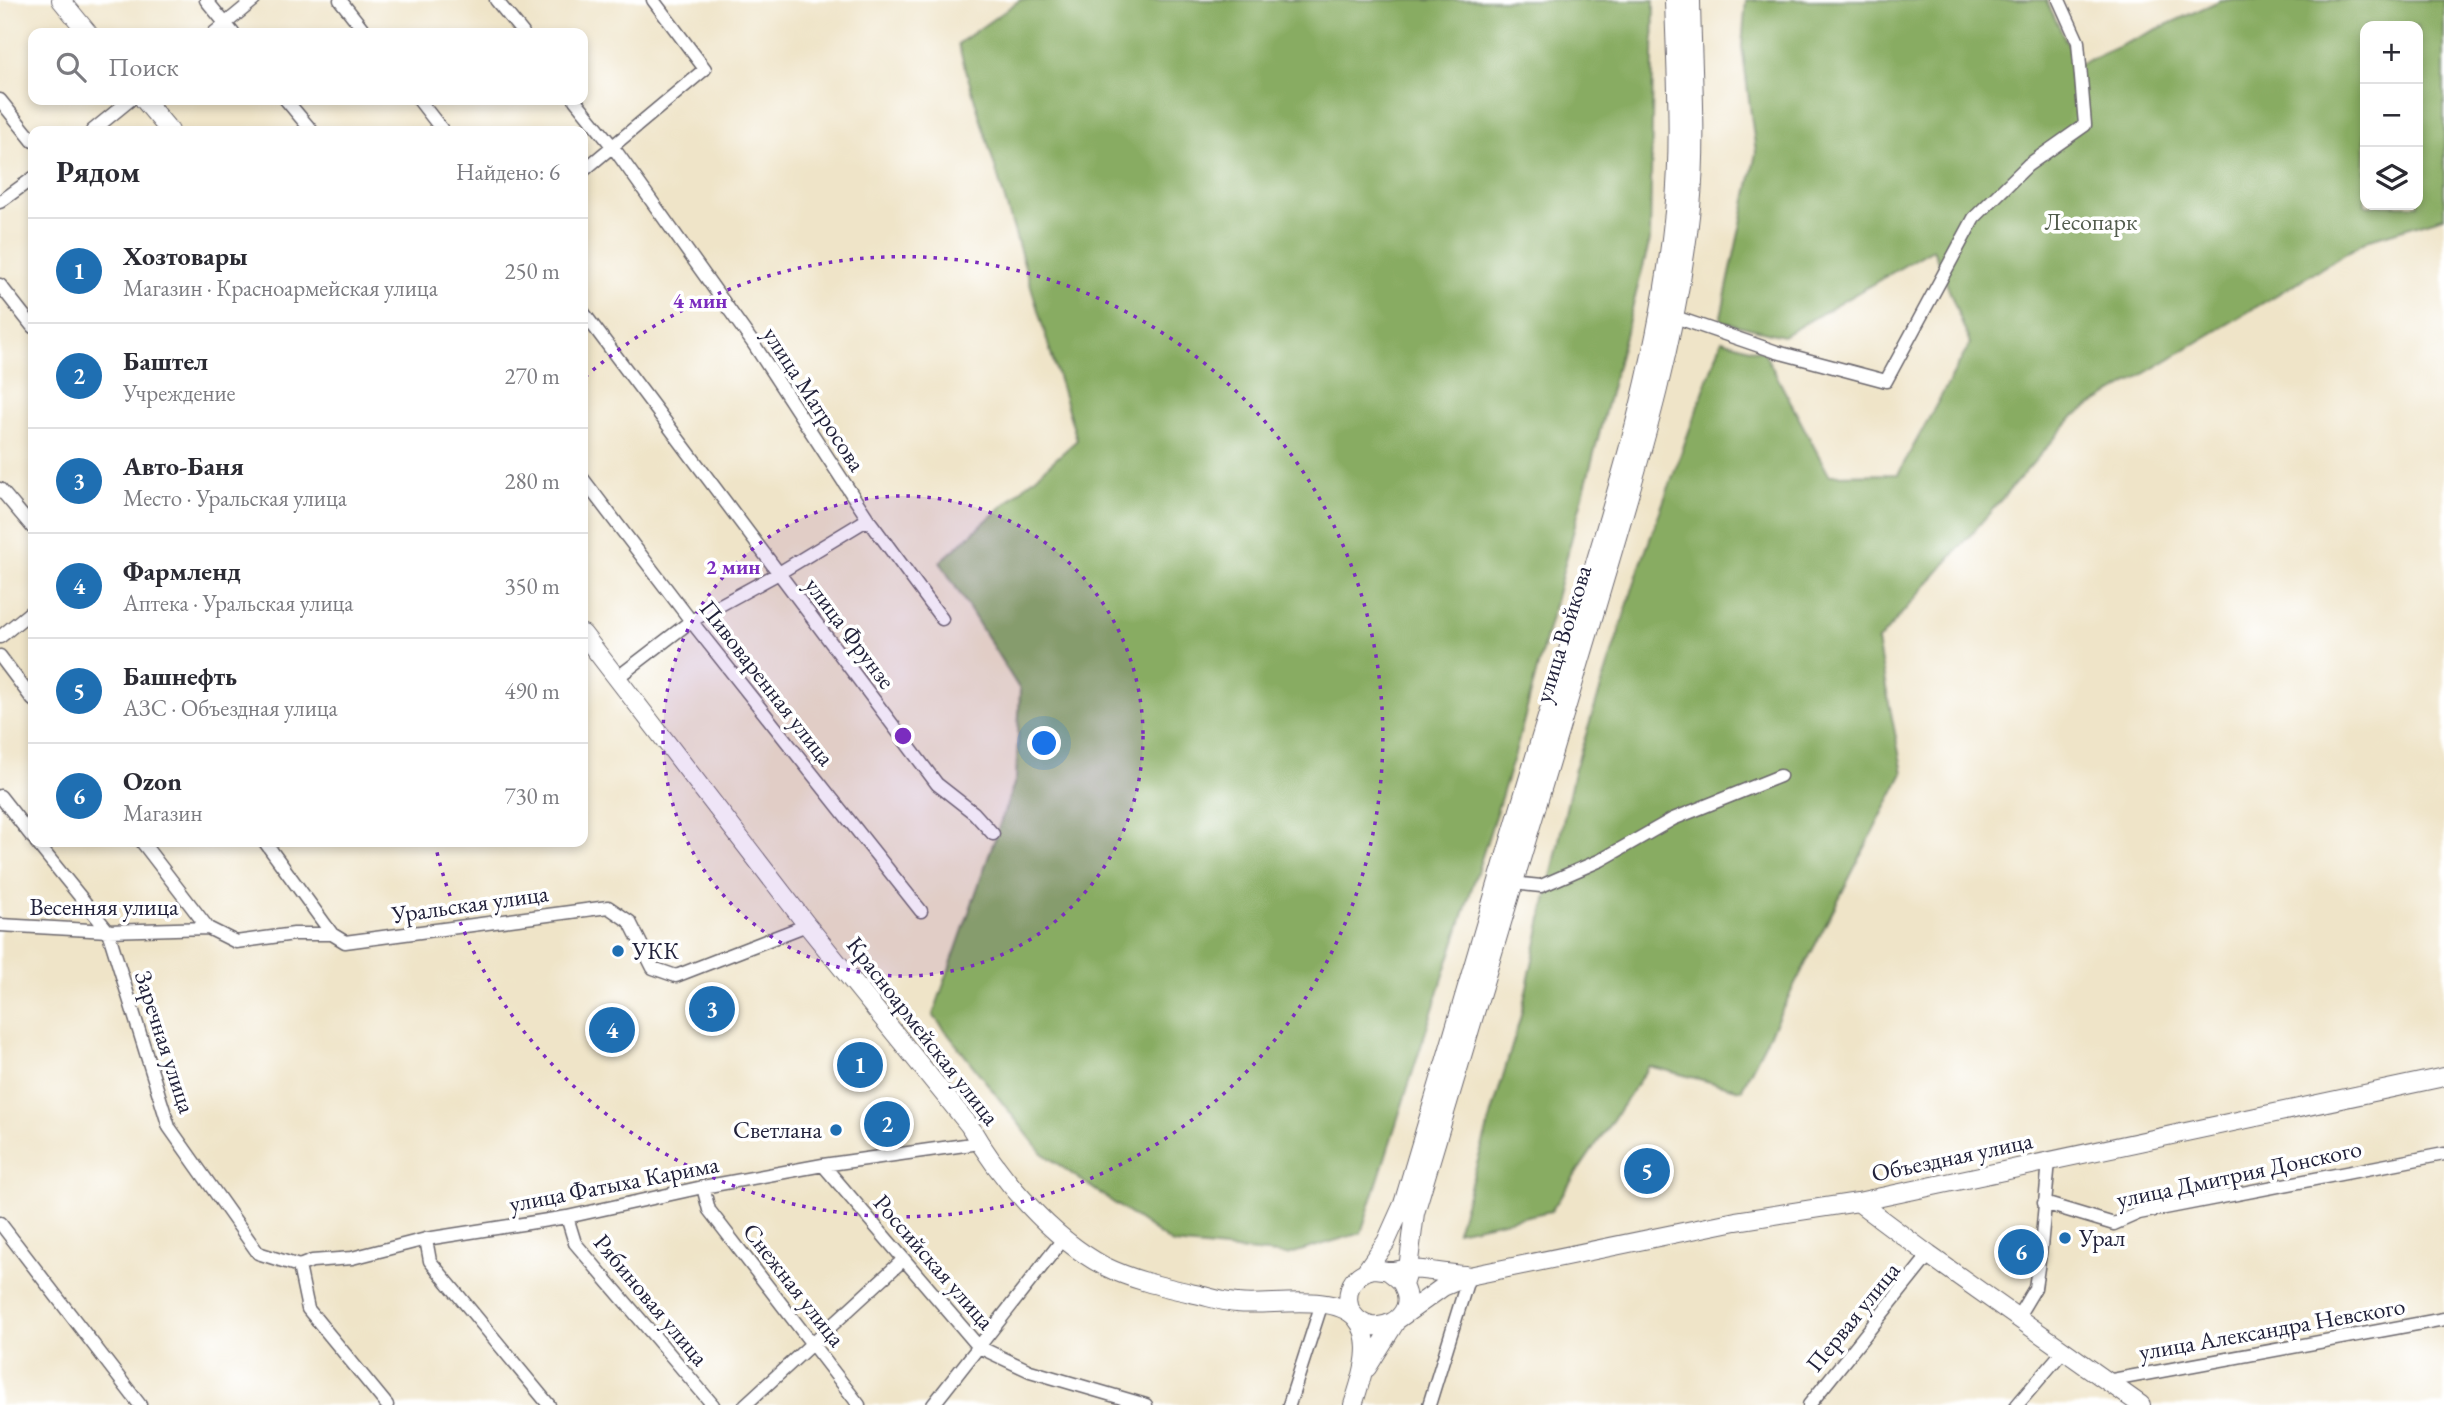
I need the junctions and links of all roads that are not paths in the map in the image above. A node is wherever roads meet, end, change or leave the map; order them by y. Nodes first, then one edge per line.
1 (61, 0) edge
2 (206, 0) edge
3 (254, 0) edge
4 (340, 0) edge
5 (496, 0) edge
6 (653, 0) edge
7 (1674, 0) edge
8 (1690, 0) edge
9 (2059, 0) edge
10 (84, 28) edge
11 (228, 28) edge
12 (230, 28) edge
13 (362, 28) edge
14 (519, 28) edge
15 (0, 100) edge
16 (124, 105) edge
17 (149, 105) edge
18 (290, 105) edge
19 (423, 105) edge
20 (579, 105) edge
21 (98, 126) edge
22 (166, 126) edge
23 (308, 126) edge
24 (439, 126) edge
25 (28, 135) edge
26 (613, 147) junction
27 (588, 167) edge
28 (28, 182) edge
29 (0, 202) edge
30 (0, 285) edge
31 (1675, 317) junction
32 (588, 319) edge
33 (28, 321) edge
34 (588, 487) edge
35 (0, 489) edge
36 (868, 519) junction
37 (28, 522) edge
38 (779, 573) junction
39 (28, 614) edge
40 (942, 619) dead end
41 (691, 621) junction
42 (0, 637) edge
43 (588, 640) edge
44 (0, 656) edge
45 (618, 677) junction
46 (28, 693) edge
47 (1780, 776) dead end
48 (0, 796) edge
49 (28, 831) edge
50 (993, 834) dead end
51 (41, 847) edge
52 (146, 847) edge
53 (269, 847) edge
54 (1512, 883) junction
55 (921, 911) dead end
56 (0, 925) edge
57 (807, 925) junction
58 (208, 928) junction
59 (108, 931) junction
60 (332, 934) junction
61 (2444, 1077) edge
62 (979, 1143) junction
63 (2444, 1154) edge
64 (2049, 1161) junction
65 (823, 1165) junction
66 (703, 1187) junction
67 (1858, 1202) junction
68 (2044, 1203) junction
69 (567, 1217) junction
70 (0, 1223) edge
71 (1064, 1238) junction
72 (426, 1239) junction
73 (1929, 1255) junction
74 (903, 1260) junction
75 (299, 1266) junction
76 (1360, 1275) junction
77 (1469, 1276) junction
78 (1405, 1277) junction
79 (1322, 1303) junction
80 (1356, 1318) junction
81 (2017, 1318) junction
82 (2444, 1319) edge
83 (1397, 1320) junction
84 (813, 1342) junction
85 (979, 1348) junction
86 (2064, 1350) junction
87 (1363, 1375) junction
88 (2107, 1381) junction
89 (140, 1405) edge
90 (387, 1405) edge
91 (549, 1405) edge
92 (713, 1405) edge
93 (745, 1405) edge
94 (859, 1405) edge
95 (933, 1405) edge
96 (1146, 1405) edge
97 (1289, 1405) edge
98 (1353, 1405) edge
99 (1429, 1405) edge
100 (1809, 1405) edge
101 (2017, 1405) edge
102 (2141, 1405) edge

1 - 10 main road
2 - 11 street
3 - 12 street
4 - 13 street
5 - 14 street
6 - 26 street
7 - 76 main road, улица Войкова
8 - 31 main road, улица Войкова
9 - 31 street
15 - 25 street
16 - 21 street
17 - 22 main road
18 - 23 street
19 - 24 street
20 - 26 street, улица Матросова
26 - 27 street
26 - 36 street, улица Матросова
28 - 29 street
30 - 33 street
31 - 54 main road, улица Войкова
32 - 38 street, улица Фрунзе
34 - 41 street, Пивоваренная улица
35 - 37 street
36 - 38 street
36 - 40 street, улица Матросова
38 - 41 street
38 - 50 street, улица Фрунзе
39 - 42 street
41 - 45 street
41 - 55 street, Пивоваренная улица
43 - 45 main road, Красноармейская улица
44 - 46 street
45 - 57 main road, Красноармейская улица
47 - 54 street
48 - 49 street, Заречная улица
51 - 59 street, Заречная улица
52 - 58 street, Уральская улица
53 - 60 street
54 - 78 main road, улица Войкова
56 - 59 street, Весенняя улица
57 - 60 street, Уральская улица
57 - 62 main road, Красноармейская улица
58 - 59 street, Весенняя улица
58 - 60 street, Уральская улица
59 - 75 street, Заречная улица
61 - 64 main road, Объездная улица
62 - 65 street, улица Фатыха Карима
62 - 71 main road, Красноармейская улица
63 - 68 street, улица Дмитрия Донского
64 - 67 main road, Объездная улица
64 - 68 street
65 - 66 street, улица Фатыха Карима
65 - 74 street, Российская улица
66 - 69 street, улица Фатыха Карима
66 - 84 street, Снежная улица
67 - 73 main road
67 - 77 main road, Объездная улица
68 - 81 street
69 - 72 street, улица Фатыха Карима
69 - 92 street, Рябиновая улица
70 - 89 street
71 - 79 main road, Красноармейская улица
71 - 85 street
72 - 75 street, улица Фатыха Карима
72 - 91 street
73 - 81 main road
73 - 100 street, Первая улица
74 - 84 street
74 - 85 street, Российская улица
75 - 90 street
76 - 78 main road
76 - 79 main road
76 - 80 main road
77 - 78 main road
77 - 83 main road
77 - 99 street
78 - 83 main road
79 - 80 main road
79 - 97 street
80 - 83 main road
80 - 87 main road
81 - 86 main road
82 - 88 street, улица Александра Невского
83 - 87 main road
84 - 93 street
84 - 94 street, Снежная улица
85 - 95 street
85 - 96 street, Российская улица
86 - 88 main road
86 - 101 street
87 - 98 main road
88 - 102 main road

